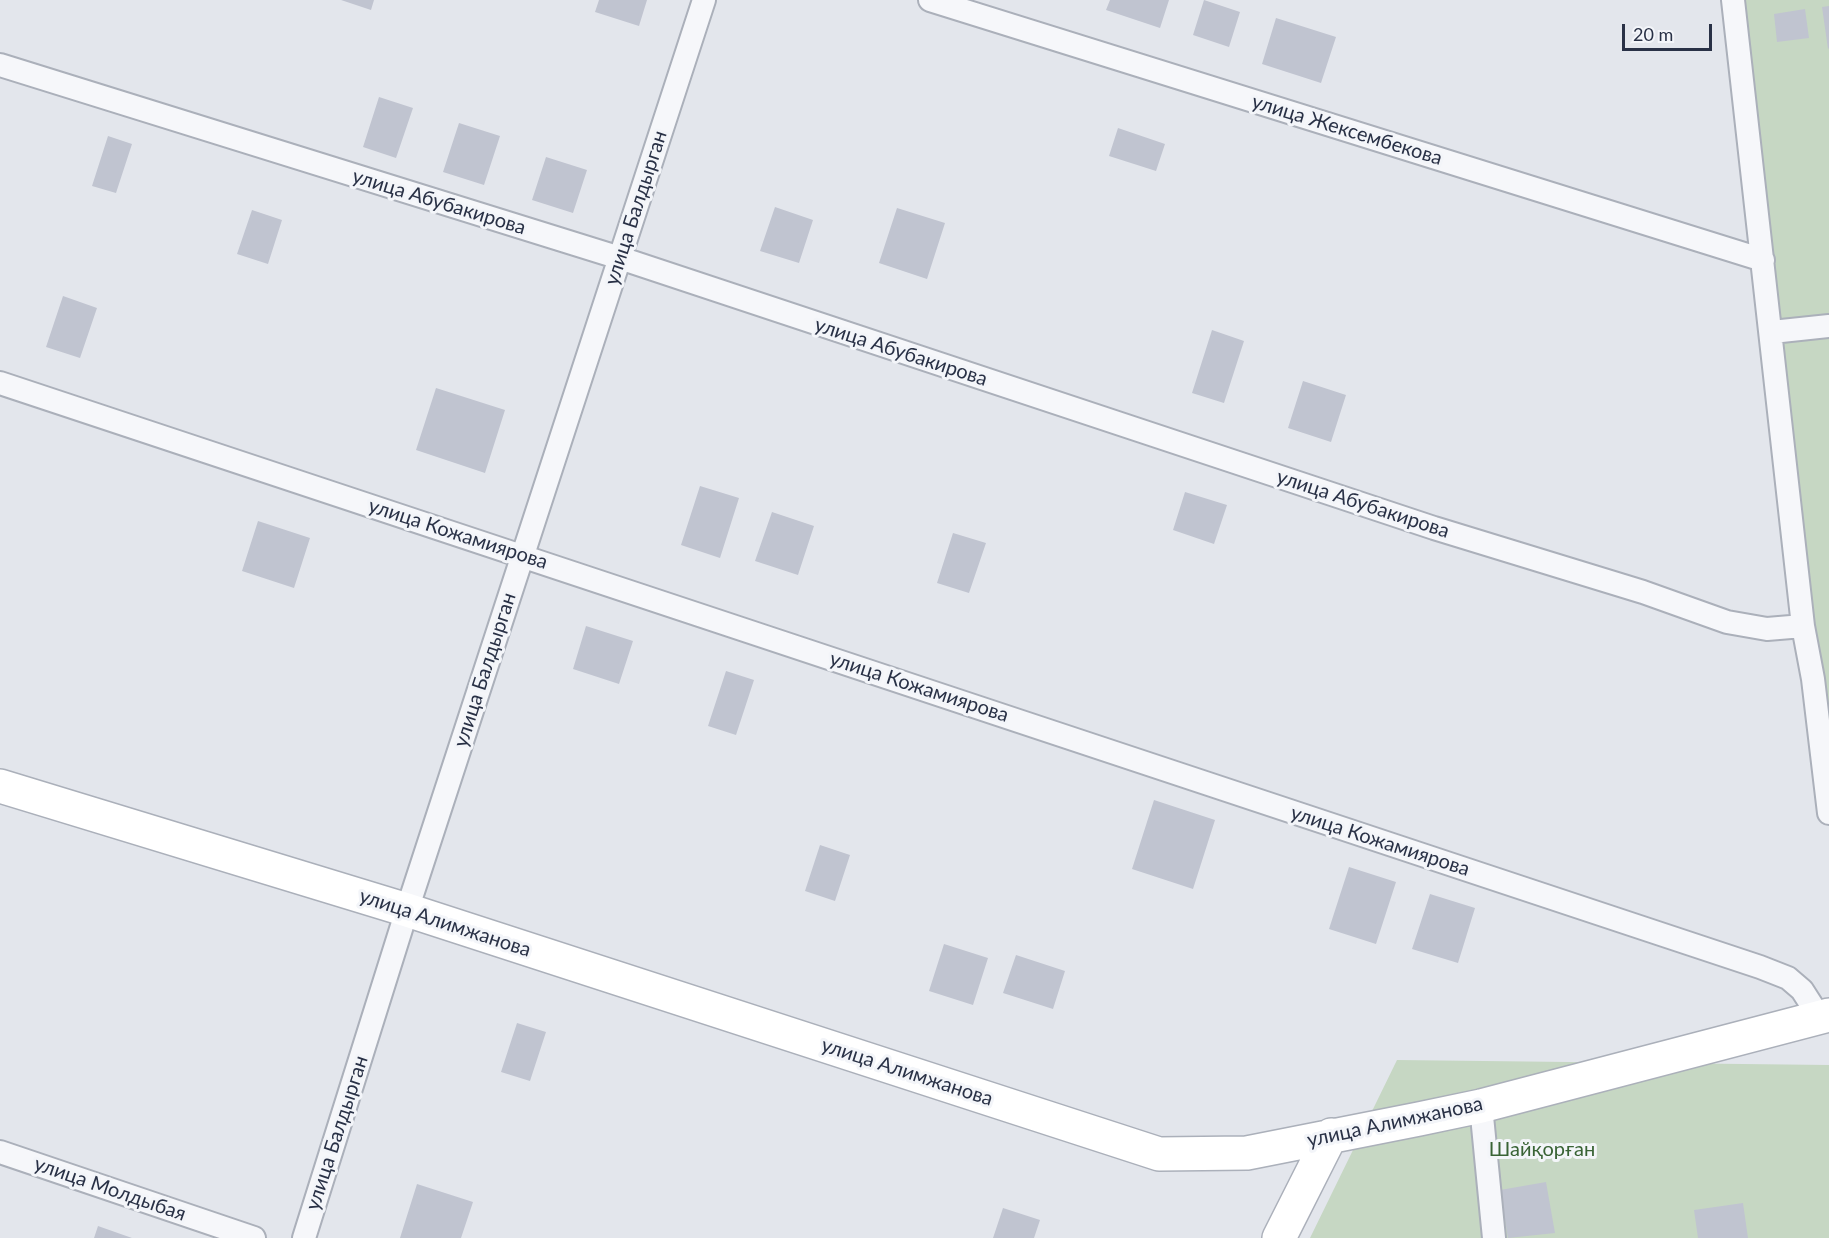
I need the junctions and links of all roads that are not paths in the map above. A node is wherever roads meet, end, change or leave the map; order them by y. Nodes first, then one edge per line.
1 (704, 0) edge
2 (930, 0) edge
3 (1732, 0) edge
4 (0, 65) edge
5 (620, 258) junction
6 (1763, 260) junction
7 (1829, 326) edge
8 (1772, 332) junction
9 (0, 383) edge
10 (523, 555) junction
11 (1803, 626) junction
12 (1821, 678) edge
13 (0, 786) edge
14 (1829, 813) edge
15 (407, 910) junction
16 (1825, 1016) edge
17 (1481, 1106) junction
18 (1331, 1135) junction
19 (0, 1152) edge
20 (254, 1238) edge
21 (304, 1238) edge
22 (1279, 1238) edge
23 (1494, 1238) edge

1 - 5 street, улица Балдырган
2 - 6 street, улица Жексембекова
3 - 6 street
4 - 5 street, улица Абубакирова
5 - 10 street, улица Балдырган
5 - 11 street, улица Абубакирова
6 - 8 street
7 - 8 street
8 - 11 street
9 - 10 street, улица Кожамиярова
10 - 15 street, улица Балдырган
10 - 16 street, улица Кожамиярова
11 - 12 street
12 - 14 street
13 - 15 street, улица Алимжанова
15 - 18 street, улица Алимжанова
15 - 21 street, улица Балдырган
16 - 17 street, улица Алимжанова
17 - 18 street, улица Алимжанова
17 - 23 street
18 - 22 street
19 - 20 street, улица Молдыбая

